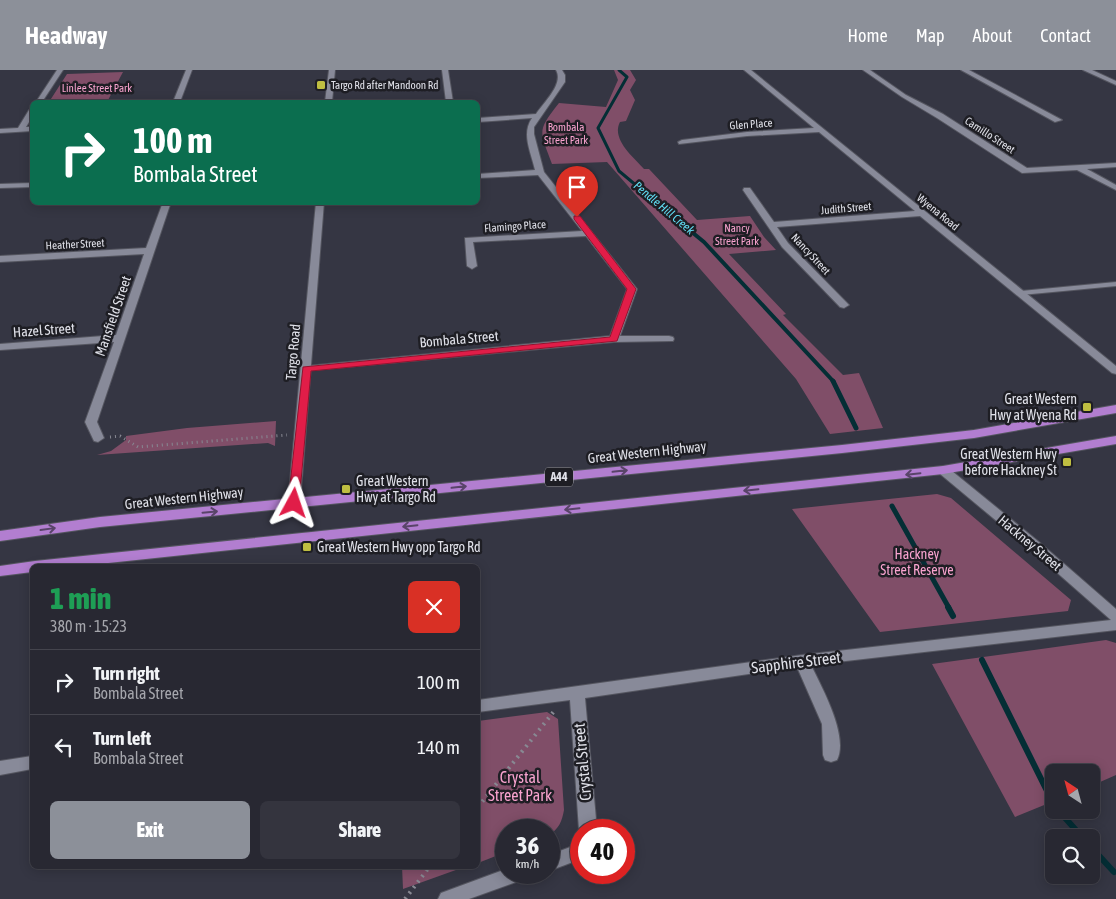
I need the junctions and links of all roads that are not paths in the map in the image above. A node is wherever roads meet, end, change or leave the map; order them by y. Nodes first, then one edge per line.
1 (60, 70) edge
2 (189, 70) edge
3 (332, 70) edge
4 (445, 70) edge
5 (559, 70) edge
6 (747, 70) edge
7 (866, 70) edge
8 (964, 70) edge
9 (1086, 70) edge
10 (1116, 83) edge
11 (39, 100) edge
12 (177, 100) edge
13 (330, 100) edge
14 (450, 100) edge
15 (30, 115) edge
16 (536, 116) junction
17 (480, 120) edge
18 (1058, 120) dead end
19 (30, 129) edge
20 (20, 130) junction
21 (821, 130) junction
22 (0, 131) edge
23 (682, 142) dead end
24 (1116, 165) edge
25 (1079, 168) junction
26 (540, 172) junction
27 (480, 176) edge
28 (30, 185) edge
29 (0, 186) edge
30 (1116, 188) edge
31 (747, 190) dead end
32 (165, 205) edge
33 (320, 205) edge
34 (922, 213) junction
35 (772, 226) junction
36 (589, 233) junction
37 (150, 251) junction
38 (0, 259) edge
39 (472, 266) dead end
40 (1116, 284) edge
41 (1021, 293) junction
42 (844, 305) dead end
43 (120, 338) junction
44 (614, 339) junction
45 (669, 339) dead end
46 (0, 347) edge
47 (307, 369) junction
48 (1116, 371) edge
49 (1116, 410) edge
50 (98, 438) road end
51 (1116, 440) edge
52 (943, 470) junction
53 (294, 503) junction
54 (0, 536) edge
55 (53, 564) edge
56 (30, 567) edge
57 (0, 571) edge
58 (1116, 617) edge
59 (1116, 625) edge
60 (802, 661) junction
61 (572, 694) junction
62 (480, 706) edge
63 (831, 755) dead end
64 (30, 763) edge
65 (0, 768) edge
66 (587, 819) edge
67 (495, 881) edge
68 (447, 899) edge

1 - 11 street
2 - 12 street
3 - 13 street
4 - 14 street
5 - 16 street
6 - 21 street, Wyena Road
7 - 25 street, Camillo Street
8 - 18 street
9 - 10 street
15 - 20 street
16 - 17 street
16 - 26 street
19 - 20 street
20 - 22 street
21 - 23 street, Glen Place
21 - 34 street, Wyena Road
24 - 25 street, Camillo Street
25 - 30 street
26 - 27 street
26 - 36 street
28 - 29 street
31 - 35 street, Nancy Street
32 - 37 street, Mansfield Street
33 - 47 street, Targo Road
34 - 35 street, Judith Street
34 - 41 street, Wyena Road
35 - 42 street, Nancy Street
36 - 39 street, Flamingo Place
36 - 44 street
37 - 38 street, Heather Street
37 - 43 street, Mansfield Street
40 - 41 lane
41 - 48 street, Wyena Road
43 - 46 street, Hazel Street
43 - 50 street, Mansfield Street
44 - 45 street, Bombala Street
44 - 47 street, Bombala Street
47 - 53 street, Targo Road
53 -> 49 highway, Great Western Highway / A44
51 - 52 highway
52 -> 55 highway
52 - 58 street, Hackney Street
54 -> 53 highway, Great Western Highway / A44
56 - 57 highway
59 - 60 street, Sapphire Street
60 - 61 street, Sapphire Street
60 - 63 street
61 - 62 street, Sapphire Street
61 - 66 street, Crystal Street
64 - 65 street
67 - 68 street

